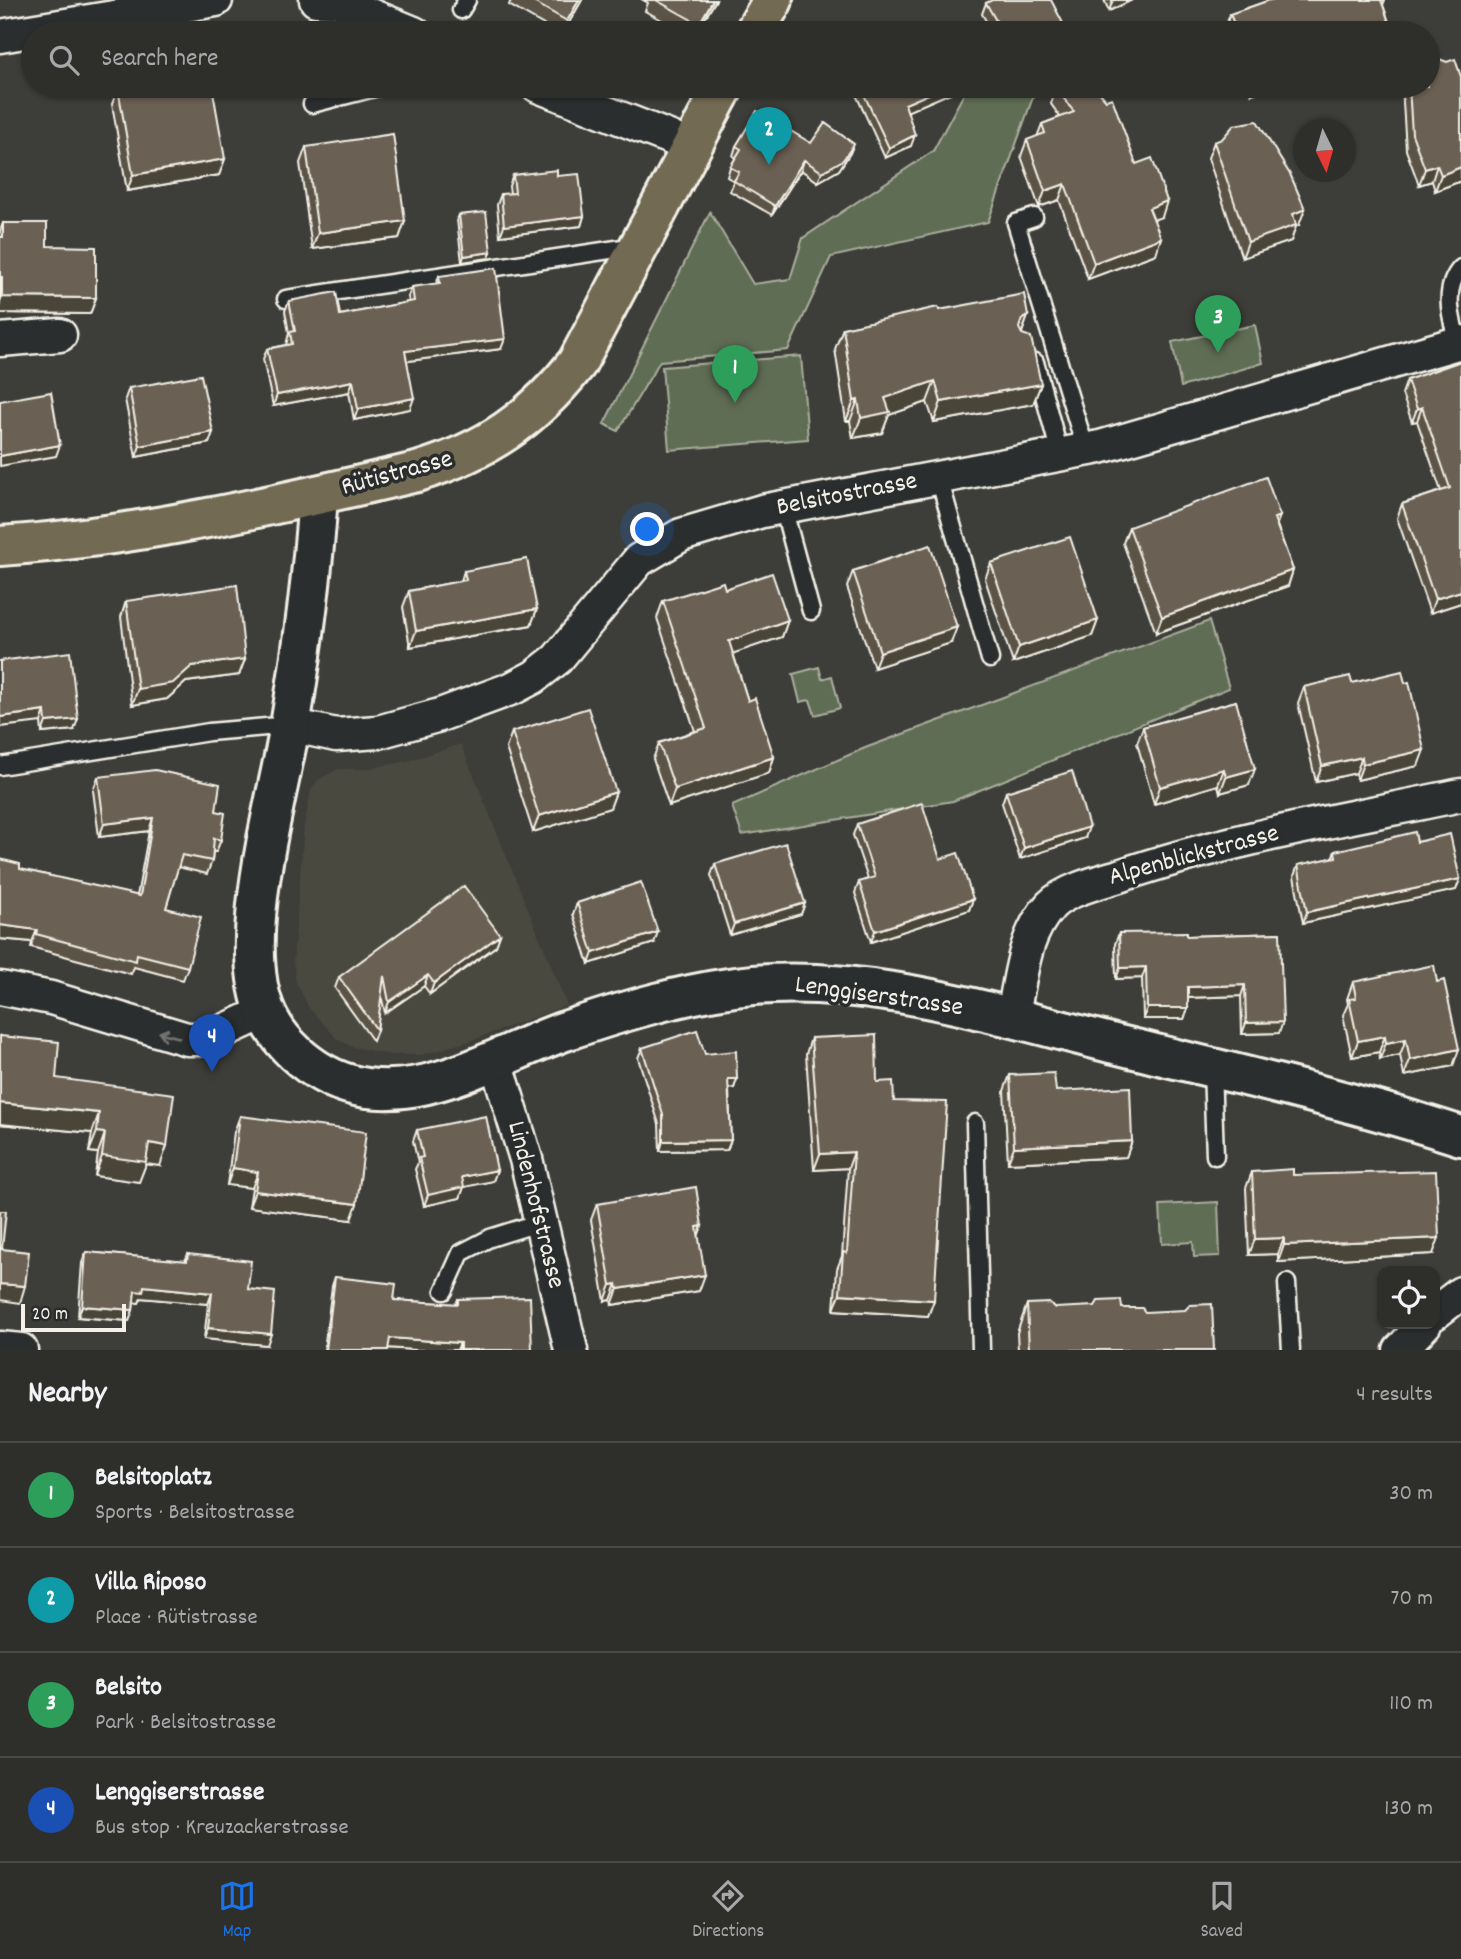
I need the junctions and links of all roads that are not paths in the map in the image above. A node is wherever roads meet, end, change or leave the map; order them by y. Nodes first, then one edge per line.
1 (216, 0) edge
2 (316, 0) edge
3 (773, 0) edge
4 (69, 13) edge
5 (45, 21) edge
6 (383, 21) edge
7 (761, 21) edge
8 (21, 29) edge
9 (0, 36) edge
10 (335, 98) edge
11 (569, 98) edge
12 (717, 98) edge
13 (312, 104) dead end
14 (688, 148) junction
15 (1034, 217) dead end
16 (638, 245) junction
17 (1461, 268) edge
18 (286, 299) dead end
19 (60, 335) dead end
20 (0, 340) edge
21 (1459, 342) edge
22 (1031, 345) edge
23 (1073, 452) junction
24 (939, 478) junction
25 (318, 495) junction
26 (783, 507) junction
27 (0, 546) edge
28 (811, 611) dead end
29 (990, 660) dead end
30 (290, 725) junction
31 (0, 766) edge
32 (1461, 795) edge
33 (0, 988) edge
34 (265, 1012) junction
35 (1012, 1019) junction
36 (496, 1061) junction
37 (1212, 1069) junction
38 (975, 1123) dead end
39 (1461, 1136) edge
40 (1215, 1156) dead end
41 (541, 1222) junction
42 (1287, 1283) dead end
43 (444, 1291) dead end
44 (1461, 1293) edge
45 (1440, 1309) edge
46 (1420, 1329) edge
47 (0, 1348) edge
48 (21, 1350) edge
49 (571, 1350) edge
50 (981, 1350) edge
51 (1291, 1350) edge
52 (1401, 1350) edge

1 - 4 street
2 - 6 street
3 - 7 main road
4 - 5 street
8 - 9 street
10 - 13 lane
11 - 14 street
12 - 14 main road, Rütistrasse
14 - 16 main road, Rütistrasse
15 - 23 lane
16 - 18 lane
16 - 25 main road, Rütistrasse
17 - 21 lane
19 - 20 street
21 - 23 street, Belsitostrasse
22 - 23 lane
23 - 24 street, Belsitostrasse
24 - 26 street, Belsitostrasse
24 - 29 lane
25 - 27 main road, Rütistrasse
25 - 30 street, Lenggiserstrasse
26 - 28 lane
26 - 30 street, Belsitostrasse
30 - 31 lane
30 - 34 street, Lenggiserstrasse
32 - 35 street, Alpenblickstrasse
34 -> 33 street
34 - 36 street, Lenggiserstrasse
35 - 36 street, Lenggiserstrasse
35 - 37 street, Lenggiserstrasse
36 - 41 street, Lindenhofstrasse
37 - 39 street, Lenggiserstrasse
37 - 40 lane
38 - 50 lane
41 - 43 lane
41 - 49 street, Lindenhofstrasse
42 - 51 lane
44 - 45 street
46 - 52 street
47 - 48 street

